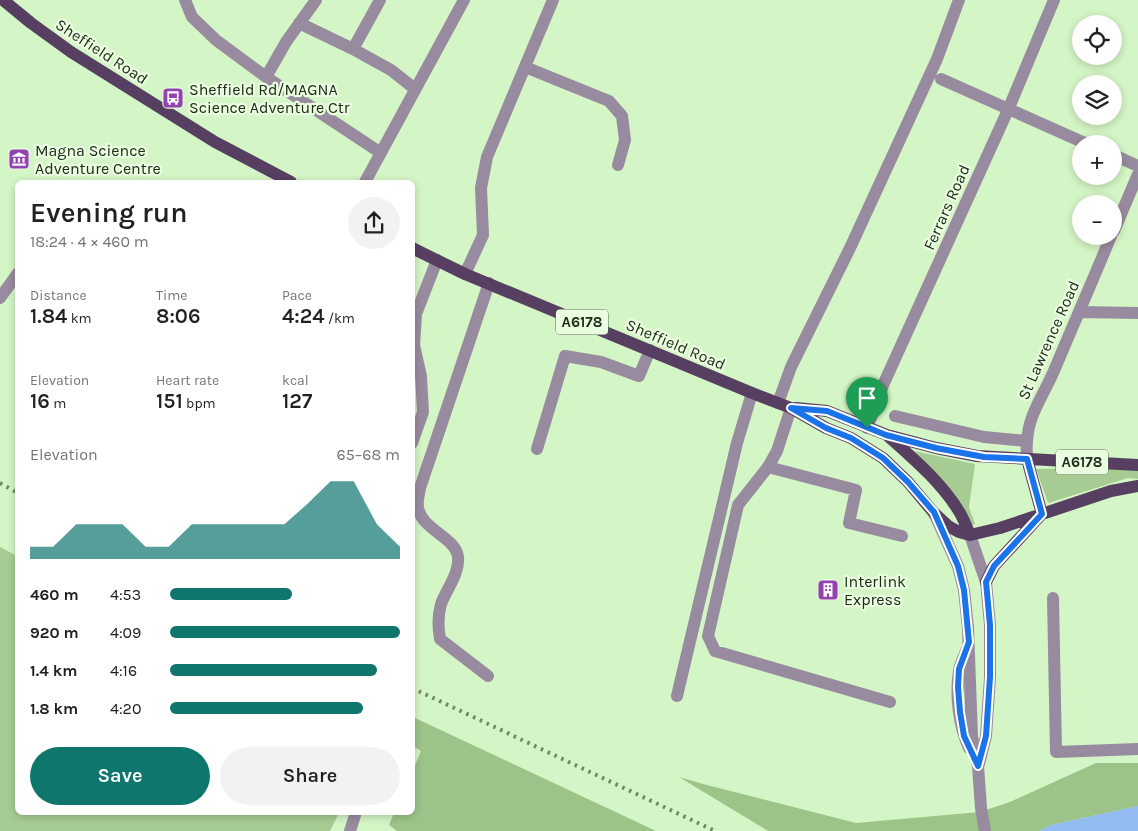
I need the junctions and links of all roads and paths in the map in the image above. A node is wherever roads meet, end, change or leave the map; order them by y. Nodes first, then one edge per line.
1 (3, 0) edge
2 (185, 0) edge
3 (316, 0) edge
4 (380, 0) edge
5 (464, 0) edge
6 (553, 0) edge
7 (959, 0) edge
8 (1054, 0) edge
9 (299, 23) junction
10 (353, 48) junction
11 (525, 67) junction
12 (266, 77) junction
13 (941, 79) dead end
14 (415, 89) junction
15 (1008, 110) junction
16 (1072, 138) edge
17 (381, 153) junction
18 (1122, 159) edge
19 (618, 165) dead end
20 (1138, 166) edge
21 (1138, 174) edge
22 (288, 180) edge
23 (366, 180) edge
24 (1122, 212) edge
25 (1108, 245) edge
26 (415, 249) edge
27 (437, 260) junction
28 (466, 274) junction
29 (15, 277) edge
30 (489, 283) junction
31 (0, 298) edge
32 (1079, 312) junction
33 (1138, 313) edge
34 (415, 330) edge
35 (415, 349) edge
36 (650, 350) junction
37 (752, 393) junction
38 (778, 403) junction
39 (791, 408) junction
40 (895, 416) dead end
41 (867, 428) junction
42 (415, 435) edge
43 (886, 435) junction
44 (1026, 441) junction
45 (537, 449) dead end
46 (883, 458) junction
47 (1027, 459) junction
48 (768, 466) junction
49 (1138, 466) edge
50 (1138, 486) edge
51 (934, 512) junction
52 (1042, 514) junction
53 (970, 535) junction
54 (902, 536) dead end
55 (986, 582) junction
56 (1053, 598) dead end
57 (488, 676) dead end
58 (677, 696) dead end
59 (890, 702) dead end
60 (1138, 749) edge
61 (978, 766) junction
62 (355, 815) edge
63 (350, 831) edge
64 (985, 831) edge

1 - 22 main road, Sheffield Road
2 - 12 street
3 - 9 street
4 - 10 street
5 - 14 street
6 - 11 street
7 - 38 street
8 - 15 street, Ferrars Road
9 - 10 street
9 - 12 street
10 - 14 street
11 - 19 street
11 - 28 street
12 - 17 street
13 - 15 street
14 - 17 street
15 - 16 street
15 - 41 street, Ferrars Road
17 - 23 street
18 - 20 street
21 - 24 street
25 - 32 street, St Lawrence Road
26 - 27 main road, Sheffield Road / A6178
27 - 28 main road, Sheffield Road / A6178
27 - 34 street
28 - 30 main road, Sheffield Road / A6178
29 - 31 street
30 - 36 main road, Sheffield Road / A6178
30 - 57 street
32 - 33 street
32 - 44 street, St Lawrence Road
35 - 42 street
36 - 37 main road, Sheffield Road / A6178
36 - 45 street
37 - 38 main road, Sheffield Road / A6178
37 - 58 street
38 - 39 main road, Sheffield Road / A6178
39 - 41 main road, Sheffield Road / A6178
39 - 46 main road, Sheffield Road / A6178
39 - 48 street
40 - 44 street
41 - 43 main road, Sheffield Road / A6178
41 - 46 main road
43 - 47 main road, Sheffield Road / A6178
43 - 53 main road
44 - 47 street, St Lawrence Road
46 - 51 main road, Sheffield Road / A6178
47 - 49 main road, Sheffield Road / A6178
47 - 52 main road
48 - 54 street
48 - 59 street
50 - 52 main road, A6178
51 - 53 main road, Sheffield Road / A6178
51 - 61 street
52 - 53 main road, A6178
52 - 55 main road
53 - 55 street
55 - 61 street
56 - 60 street
61 - 64 street
62 - 63 street

